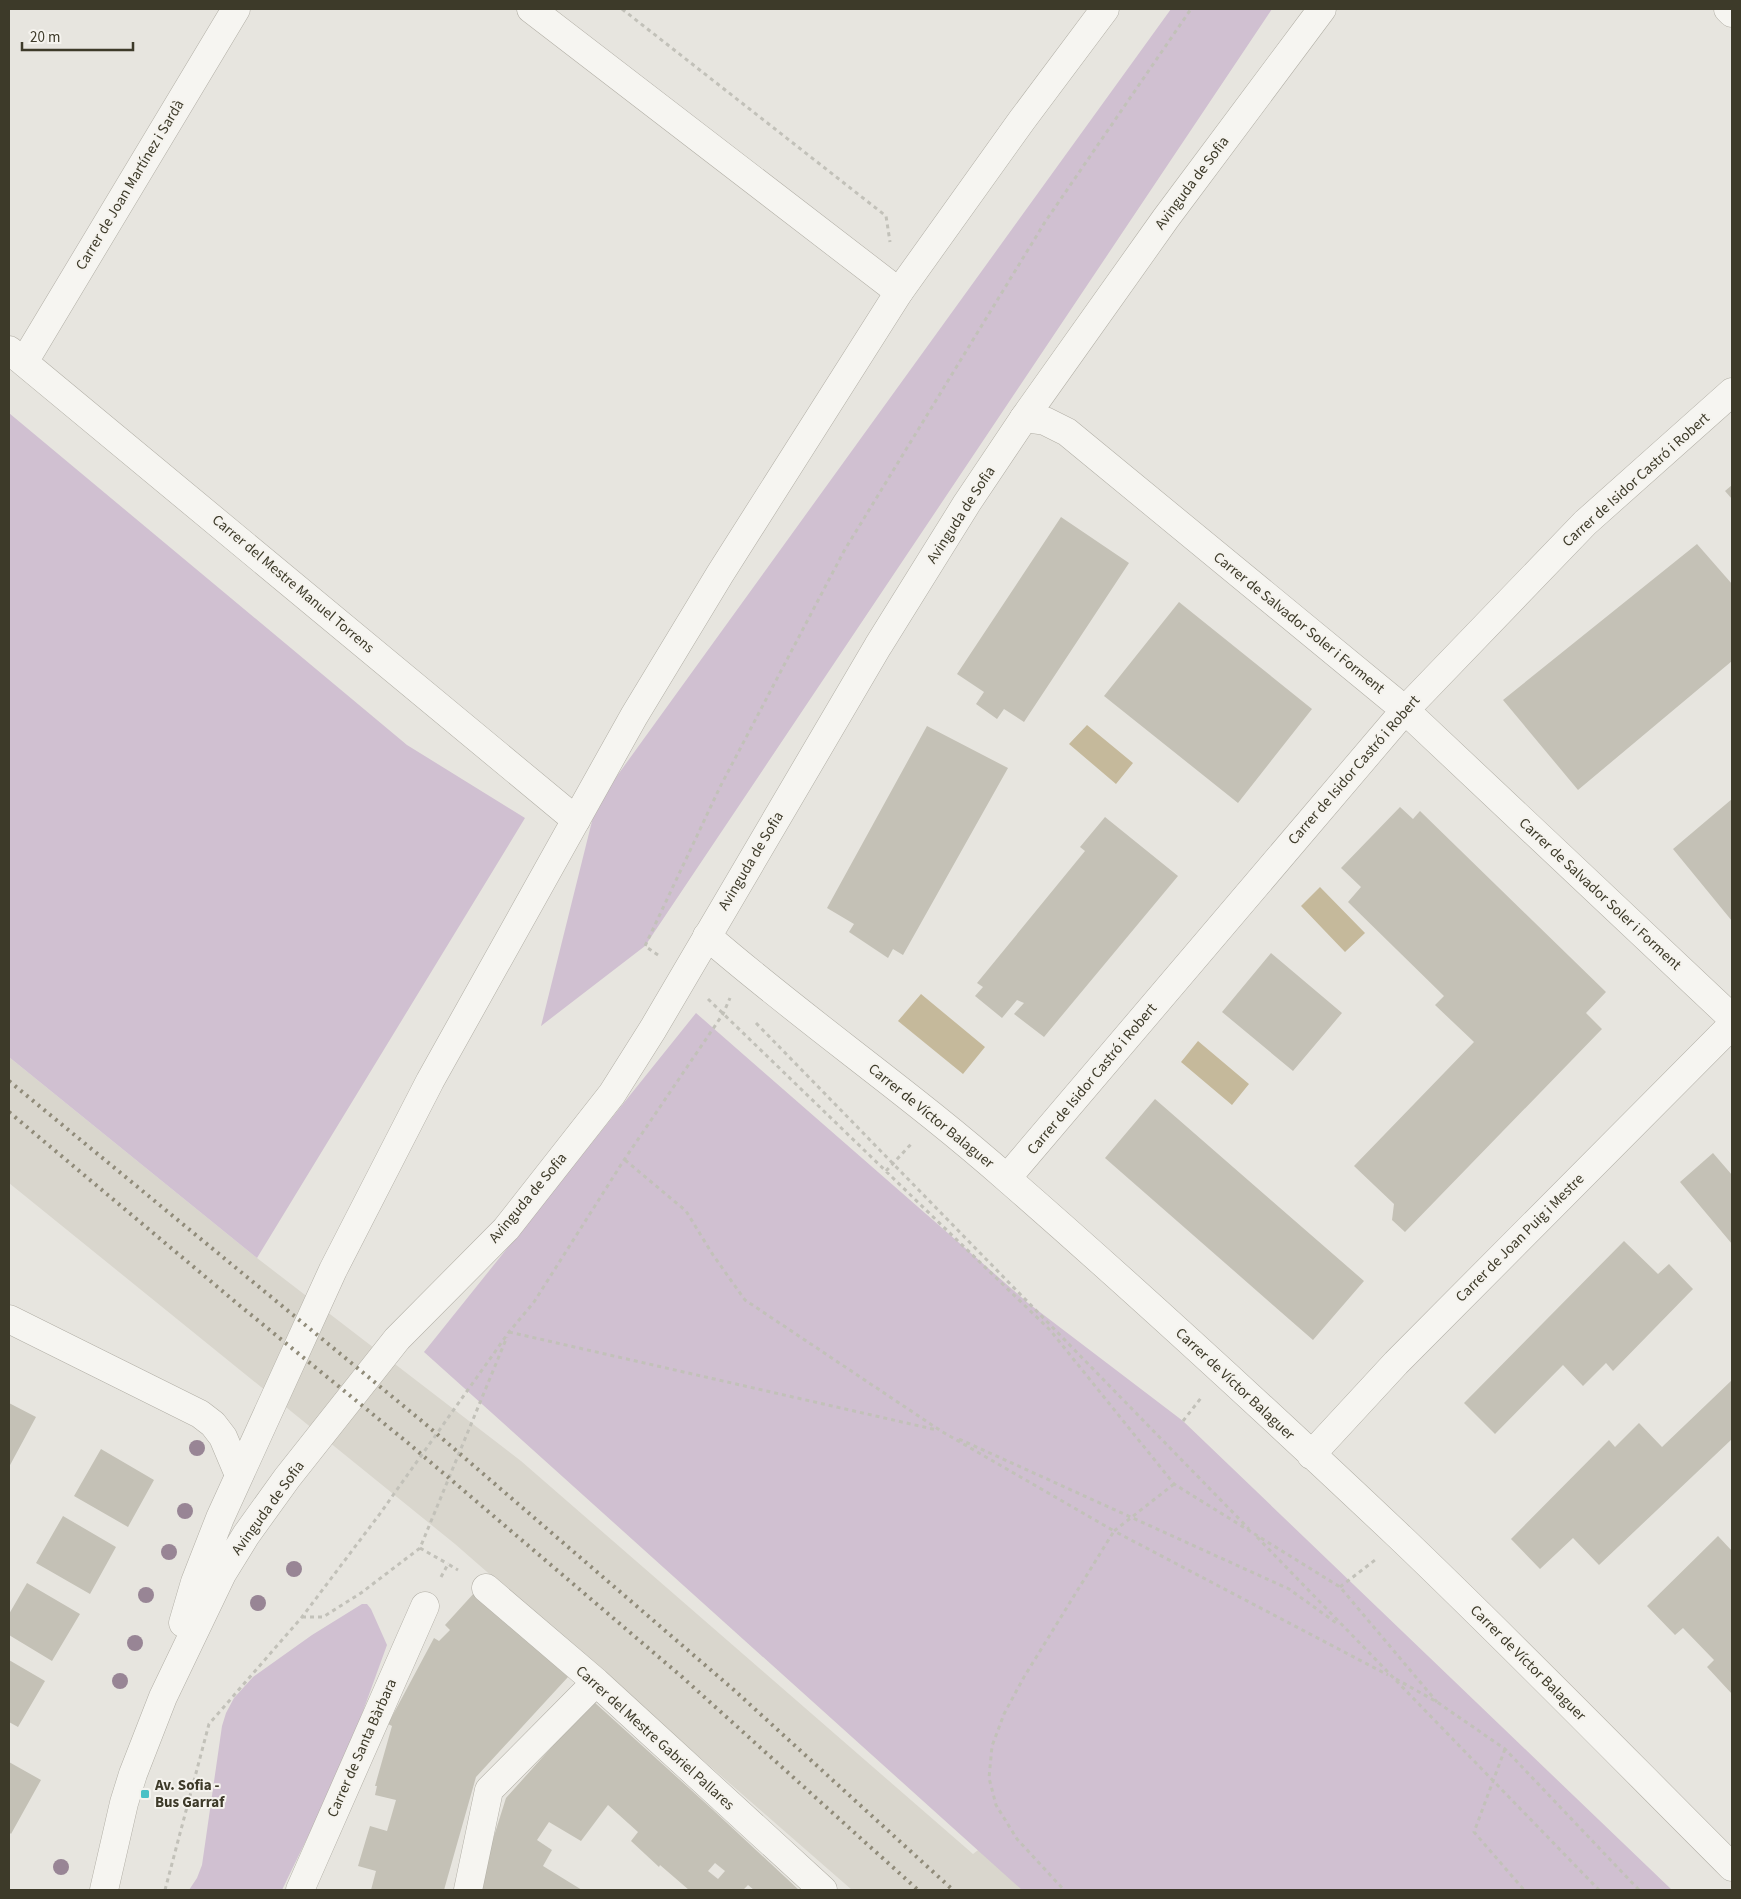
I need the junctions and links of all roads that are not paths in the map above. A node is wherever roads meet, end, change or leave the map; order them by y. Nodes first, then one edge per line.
1 (236, 9) edge
2 (531, 9) edge
3 (1105, 9) edge
4 (1322, 9) edge
5 (1728, 9) edge
6 (1732, 13) edge
7 (899, 292) junction
8 (16, 356) edge
9 (1732, 392) edge
10 (1024, 418) junction
11 (1405, 710) junction
12 (576, 820) junction
13 (707, 936) junction
14 (1732, 1018) edge
15 (1732, 1025) edge
16 (1007, 1178) junction
17 (9, 1319) edge
18 (1311, 1455) junction
19 (239, 1475) junction
20 (486, 1588) road end
21 (425, 1606) road end
22 (596, 1682) junction
23 (163, 1697) junction
24 (1732, 1867) edge
25 (104, 1890) edge
26 (300, 1890) edge
27 (468, 1890) edge
28 (823, 1890) edge

1 - 8 street, Carrer de Joan Martínez i Sardà
2 - 7 street
3 - 7 street, Avinguda de Sofia
4 - 10 street, Avinguda de Sofia
5 - 6 street
7 - 12 street, Avinguda de Sofia
8 - 12 street, Carrer del Mestre Manuel Torrens
9 - 11 street, Carrer de Isidor Castró i Robert
10 - 11 street, Carrer de Salvador Soler i Forment
10 - 13 street, Avinguda de Sofia
11 - 14 street, Carrer de Salvador Soler i Forment
11 - 16 street, Carrer de Isidor Castró i Robert
12 - 19 street, Avinguda de Sofia
13 - 16 street, Carrer de Víctor Balaguer
13 - 23 street, Avinguda de Sofia
15 - 18 street, Carrer de Joan Puig i Mestre
16 - 18 street, Carrer de Víctor Balaguer
17 - 19 street
18 - 24 street, Carrer de Víctor Balaguer
19 - 23 street, Avinguda de Sofia
20 - 22 street, Carrer del Mestre Gabriel Pallares
21 - 26 street, Carrer de Santa Bàrbara
22 - 27 street
22 - 28 street, Carrer del Mestre Gabriel Pallares
23 - 25 street, Avinguda de Sofia

